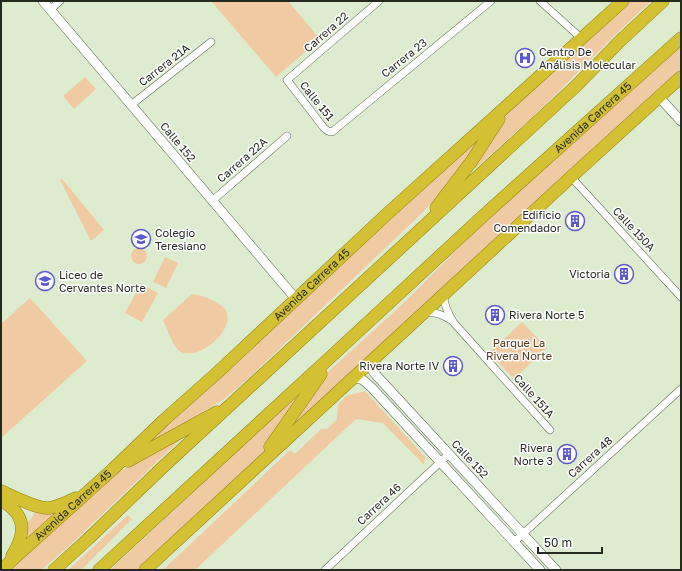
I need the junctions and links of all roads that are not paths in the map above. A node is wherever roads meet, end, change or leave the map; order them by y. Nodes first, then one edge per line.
1 (43, 1) edge
2 (60, 1) edge
3 (379, 1) edge
4 (491, 1) edge
5 (540, 1) edge
6 (622, 1) edge
7 (663, 1) edge
8 (50, 10) junction
9 (581, 38) junction
10 (681, 38) edge
11 (211, 42) dead end
12 (681, 77) edge
13 (287, 80) joint
14 (659, 97) junction
15 (511, 102) junction
16 (131, 105) junction
17 (681, 121) edge
18 (332, 132) joint
19 (287, 136) dead end
20 (571, 177) junction
21 (212, 201) junction
22 (412, 238) junction
23 (444, 293) junction
24 (681, 297) edge
25 (296, 299) junction
26 (422, 314) junction
27 (454, 323) junction
28 (336, 352) junction
29 (368, 364) junction
30 (353, 377) junction
31 (681, 389) edge
32 (234, 403) junction
33 (550, 430) dead end
34 (449, 454) junction
35 (440, 461) junction
36 (257, 466) junction
37 (112, 469) junction
38 (1, 491) edge
39 (82, 496) junction
40 (1, 500) edge
41 (523, 534) junction
42 (514, 542) junction
43 (4, 567) edge
44 (54, 570) edge
45 (100, 570) edge
46 (146, 570) edge
47 (324, 570) edge
48 (540, 570) edge
49 (556, 570) edge

1 - 8 street, Calle 152
2 - 8 street
3 - 13 street, Carrera 22
4 - 18 street, Carrera 23
5 - 9 street
6 - 9 highway, Avenida Carrera 45
7 - 22 highway
8 - 16 street, Calle 152
9 - 15 highway, Avenida Carrera 45
10 - 28 highway, Avenida Carrera 45
11 - 16 street, Carrera 21A
12 - 14 highway
13 - 18 street, Calle 151
14 - 17 street
14 - 20 highway
15 - 22 highway
15 - 25 highway, Avenida Carrera 45
16 - 21 street, Calle 152
19 - 21 street, Carrera 22A
20 - 23 highway
20 - 24 street, Calle 150A
21 - 25 street, Calle 152
22 - 32 highway
23 - 26 highway
23 - 27 street, Calle 151A
25 - 37 highway, Avenida Carrera 45
26 - 27 street, Calle 151A
26 - 29 highway
27 - 33 street, Calle 151A
28 - 36 highway
28 - 45 highway, Avenida Carrera 45
29 - 30 highway
29 - 34 street, Calle 152
30 - 35 street
30 - 36 highway
31 - 41 street, Carrera 48
32 - 37 highway
32 - 44 highway
34 - 35 street, Carrera 46
34 - 41 street, Calle 152
35 - 42 street
35 - 47 street, Carrera 46
36 - 46 highway
37 - 39 highway, Avenida Carrera 45
38 - 39 highway
39 - 43 highway, Avenida Carrera 45
40 - 43 highway
41 - 42 street, Carrera 48
41 - 49 street, Calle 152
42 - 48 street

